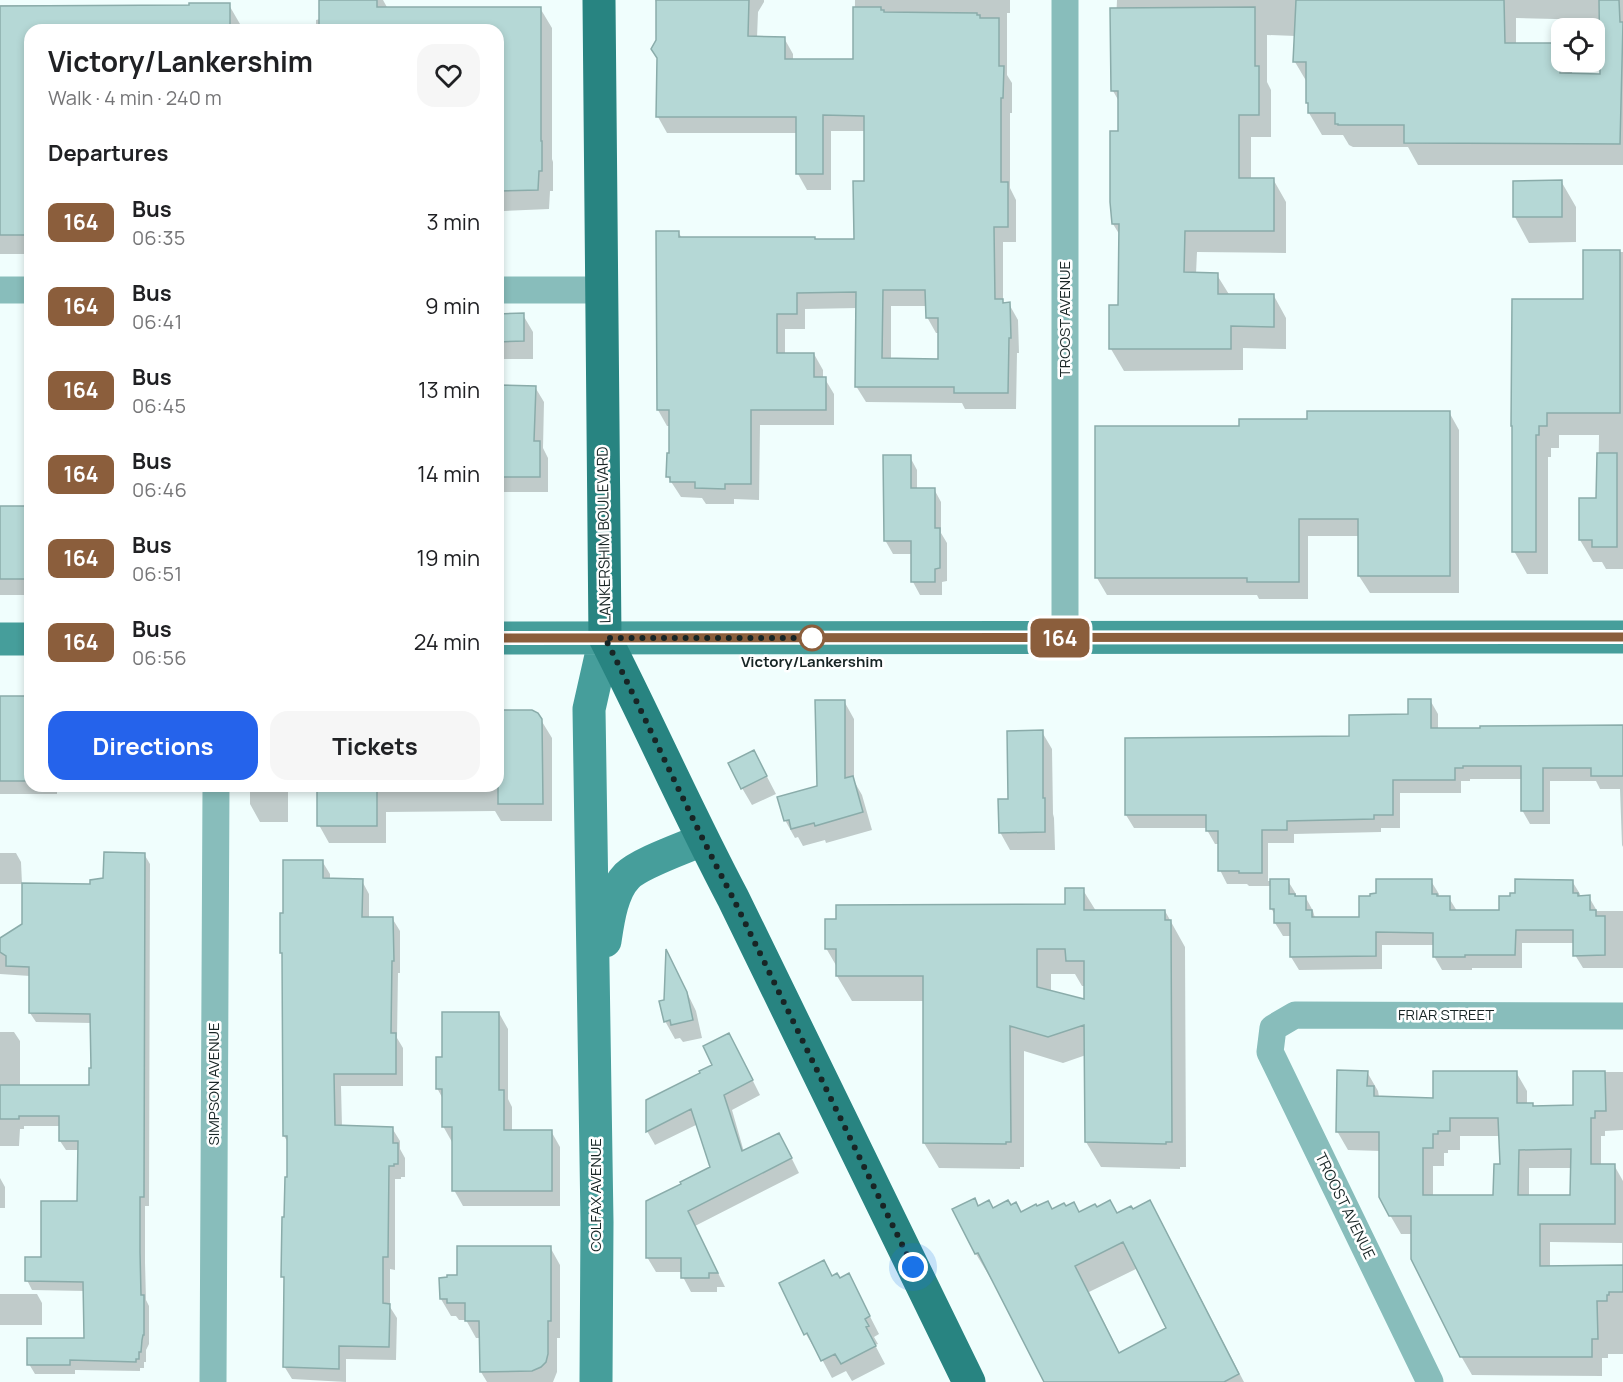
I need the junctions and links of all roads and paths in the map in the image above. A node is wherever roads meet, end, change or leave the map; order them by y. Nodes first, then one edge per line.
1 (600, 0) edge
2 (1065, 0) edge
3 (0, 290) edge
4 (24, 290) edge
5 (504, 290) edge
6 (602, 290) junction
7 (1623, 637) edge
8 (504, 638) edge
9 (605, 638) junction
10 (1065, 638) junction
11 (0, 639) edge
12 (24, 639) edge
13 (216, 792) edge
14 (702, 840) junction
15 (594, 1008) junction
16 (1623, 1016) edge
17 (1273, 1028) joint
18 (213, 1382) edge
19 (596, 1382) edge
20 (969, 1382) edge
21 (1430, 1382) edge

1 - 6 main road, LANKERSHIM BOULEVARD
2 - 10 street, TROOST AVENUE
3 - 4 street
5 - 6 street
6 - 9 main road, LANKERSHIM BOULEVARD
7 - 10 main road
8 - 9 main road
9 - 10 main road
9 - 14 main road, LANKERSHIM BOULEVARD
9 - 15 main road, COLFAX AVENUE
11 - 12 main road
13 - 18 street, SIMPSON AVENUE
14 - 15 main road, COLFAX AVENUE
14 - 20 main road, LANKERSHIM BOULEVARD
15 - 19 main road, COLFAX AVENUE
16 - 17 street, FRIAR STREET
17 - 21 street, TROOST AVENUE

